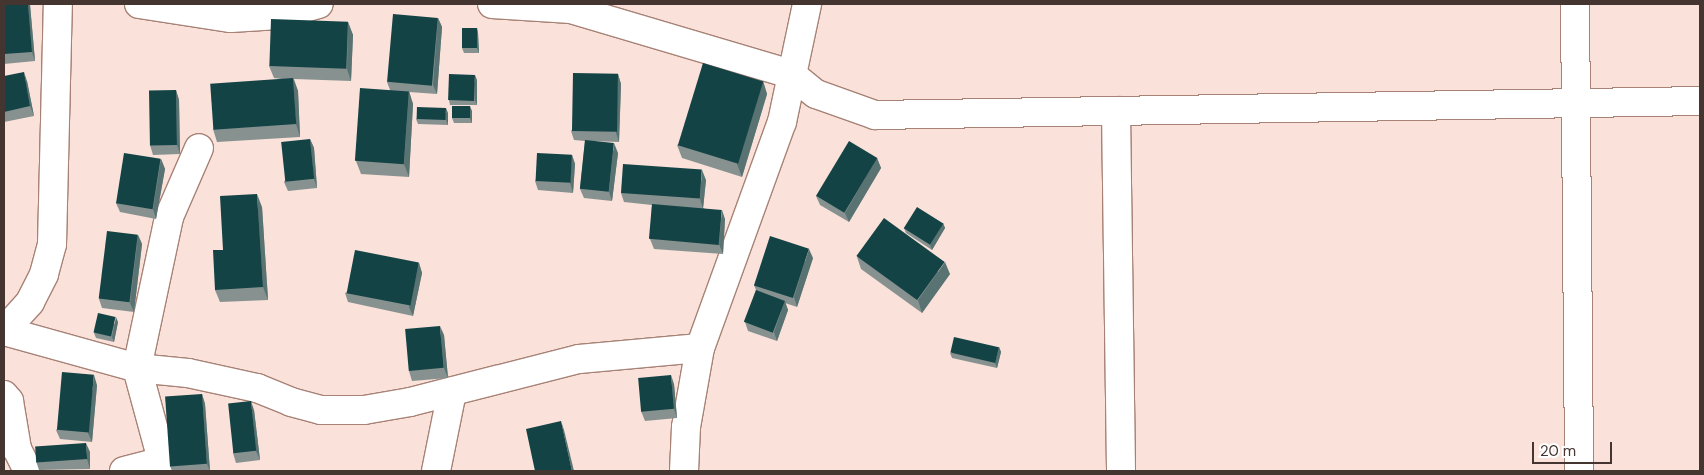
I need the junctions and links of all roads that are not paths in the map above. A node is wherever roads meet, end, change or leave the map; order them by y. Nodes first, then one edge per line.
1 (58, 4) edge
2 (139, 4) edge
3 (319, 4) edge
4 (492, 4) edge
5 (807, 4) edge
6 (1574, 4) edge
7 (791, 74) junction
8 (1700, 101) edge
9 (1576, 103) junction
10 (1116, 111) junction
11 (199, 148) dead end
12 (4, 331) edge
13 (700, 348) junction
14 (137, 368) junction
15 (452, 392) junction
16 (4, 395) edge
17 (164, 466) edge
18 (28, 471) edge
19 (124, 471) edge
20 (436, 471) edge
21 (684, 471) edge
22 (1121, 471) edge
23 (1579, 471) edge

1 - 12 street
2 - 3 street
4 - 7 street
5 - 7 street
6 - 9 street
7 - 10 street
7 - 13 street
8 - 9 street
9 - 10 street
9 - 23 street
10 - 22 street
11 - 14 street
12 - 14 street
13 - 15 street
13 - 21 street
14 - 15 street
14 - 17 street
15 - 20 street
16 - 18 street
17 - 19 street

